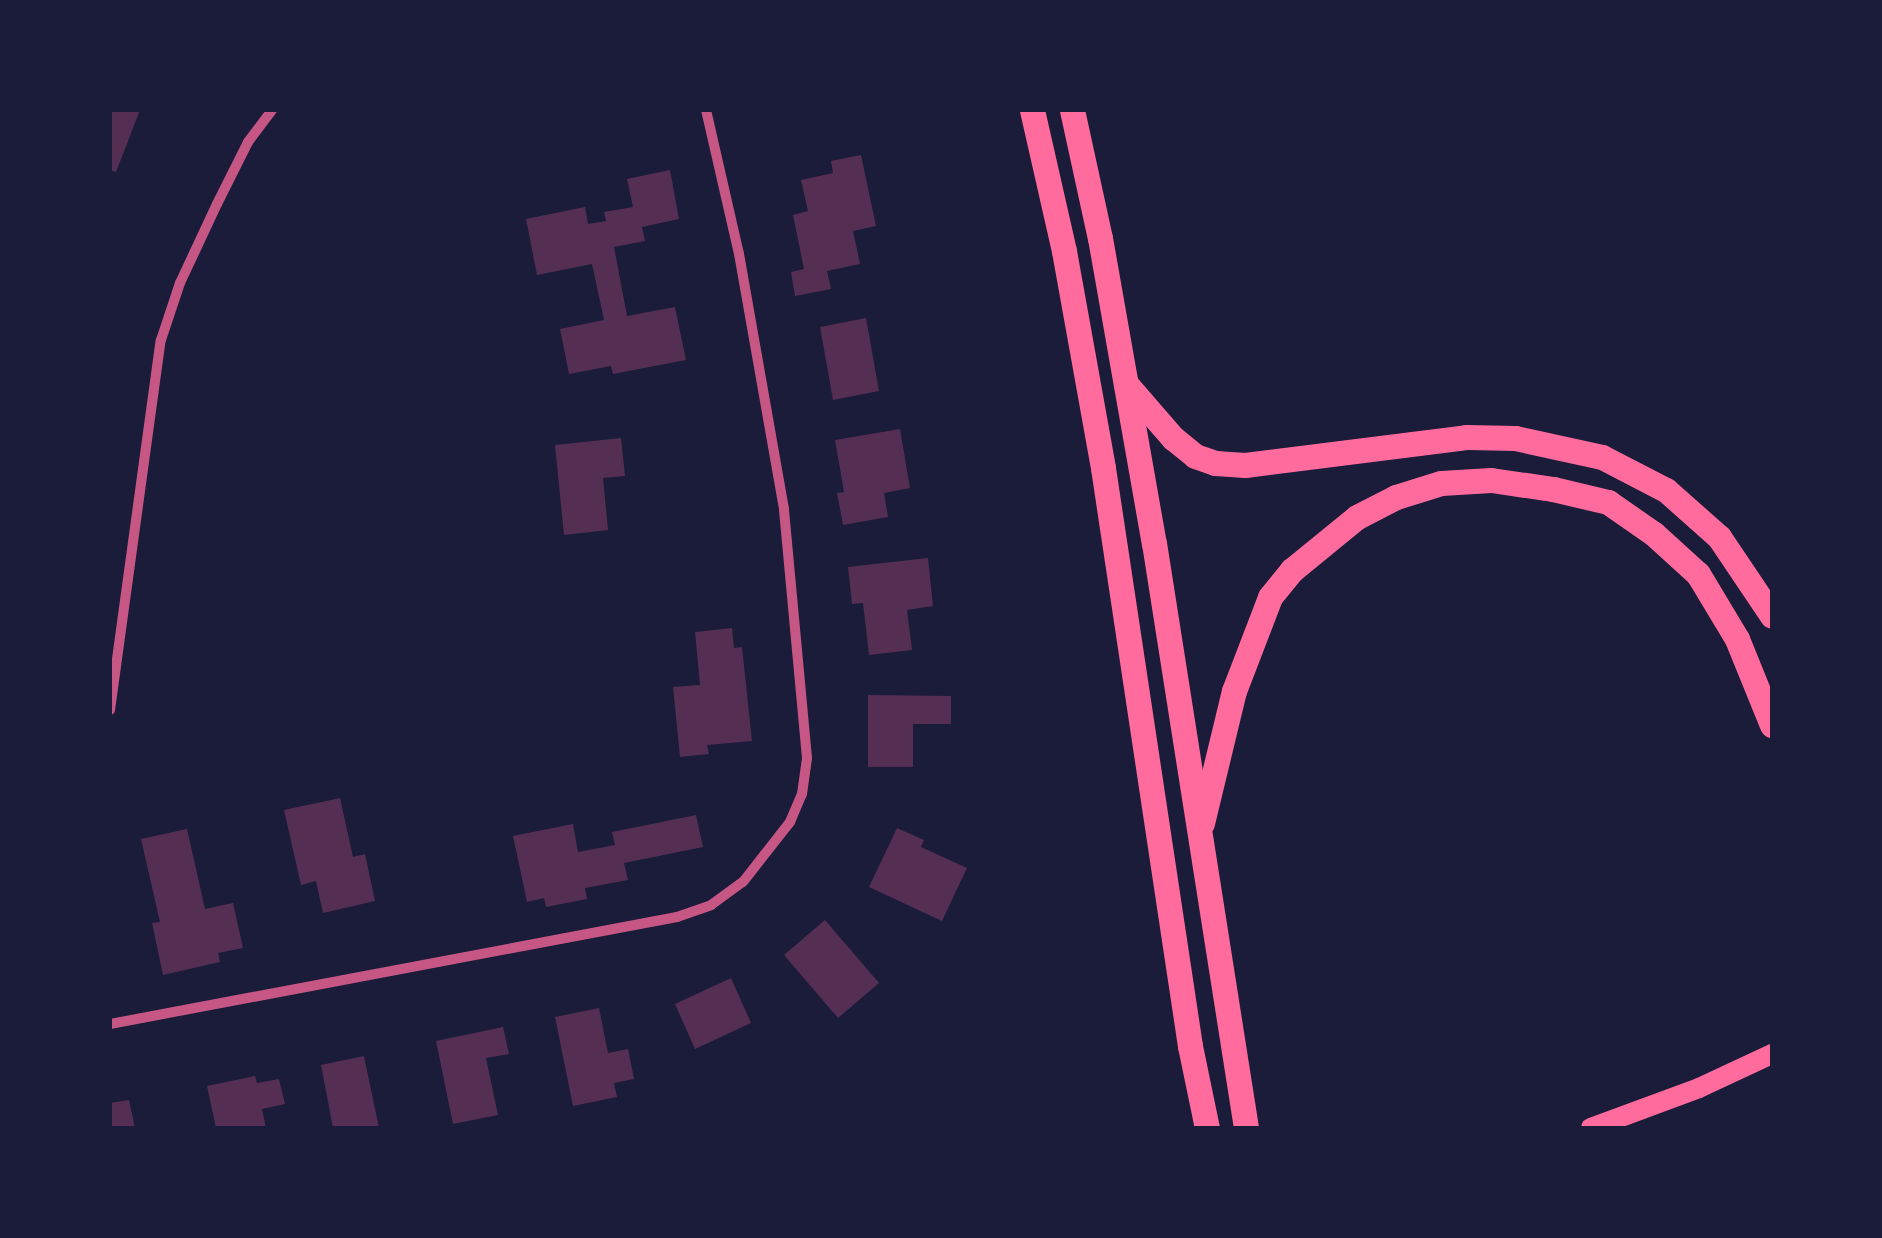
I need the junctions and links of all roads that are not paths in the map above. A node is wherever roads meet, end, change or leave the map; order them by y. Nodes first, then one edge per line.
1 (272, 110) edge
2 (706, 110) edge
3 (1032, 110) edge
4 (1072, 110) edge
5 (1126, 384) junction
6 (1772, 616) edge
7 (110, 710) edge
8 (1772, 725) edge
9 (1199, 838) junction
10 (110, 1024) edge
11 (1772, 1054) edge
12 (1207, 1128) edge
13 (1246, 1128) edge
14 (1590, 1128) edge

1 - 7 street
2 - 10 street
3 - 12 highway
4 - 5 highway
5 - 6 highway
5 - 9 highway
8 - 9 highway
9 - 13 highway
11 - 14 main road

